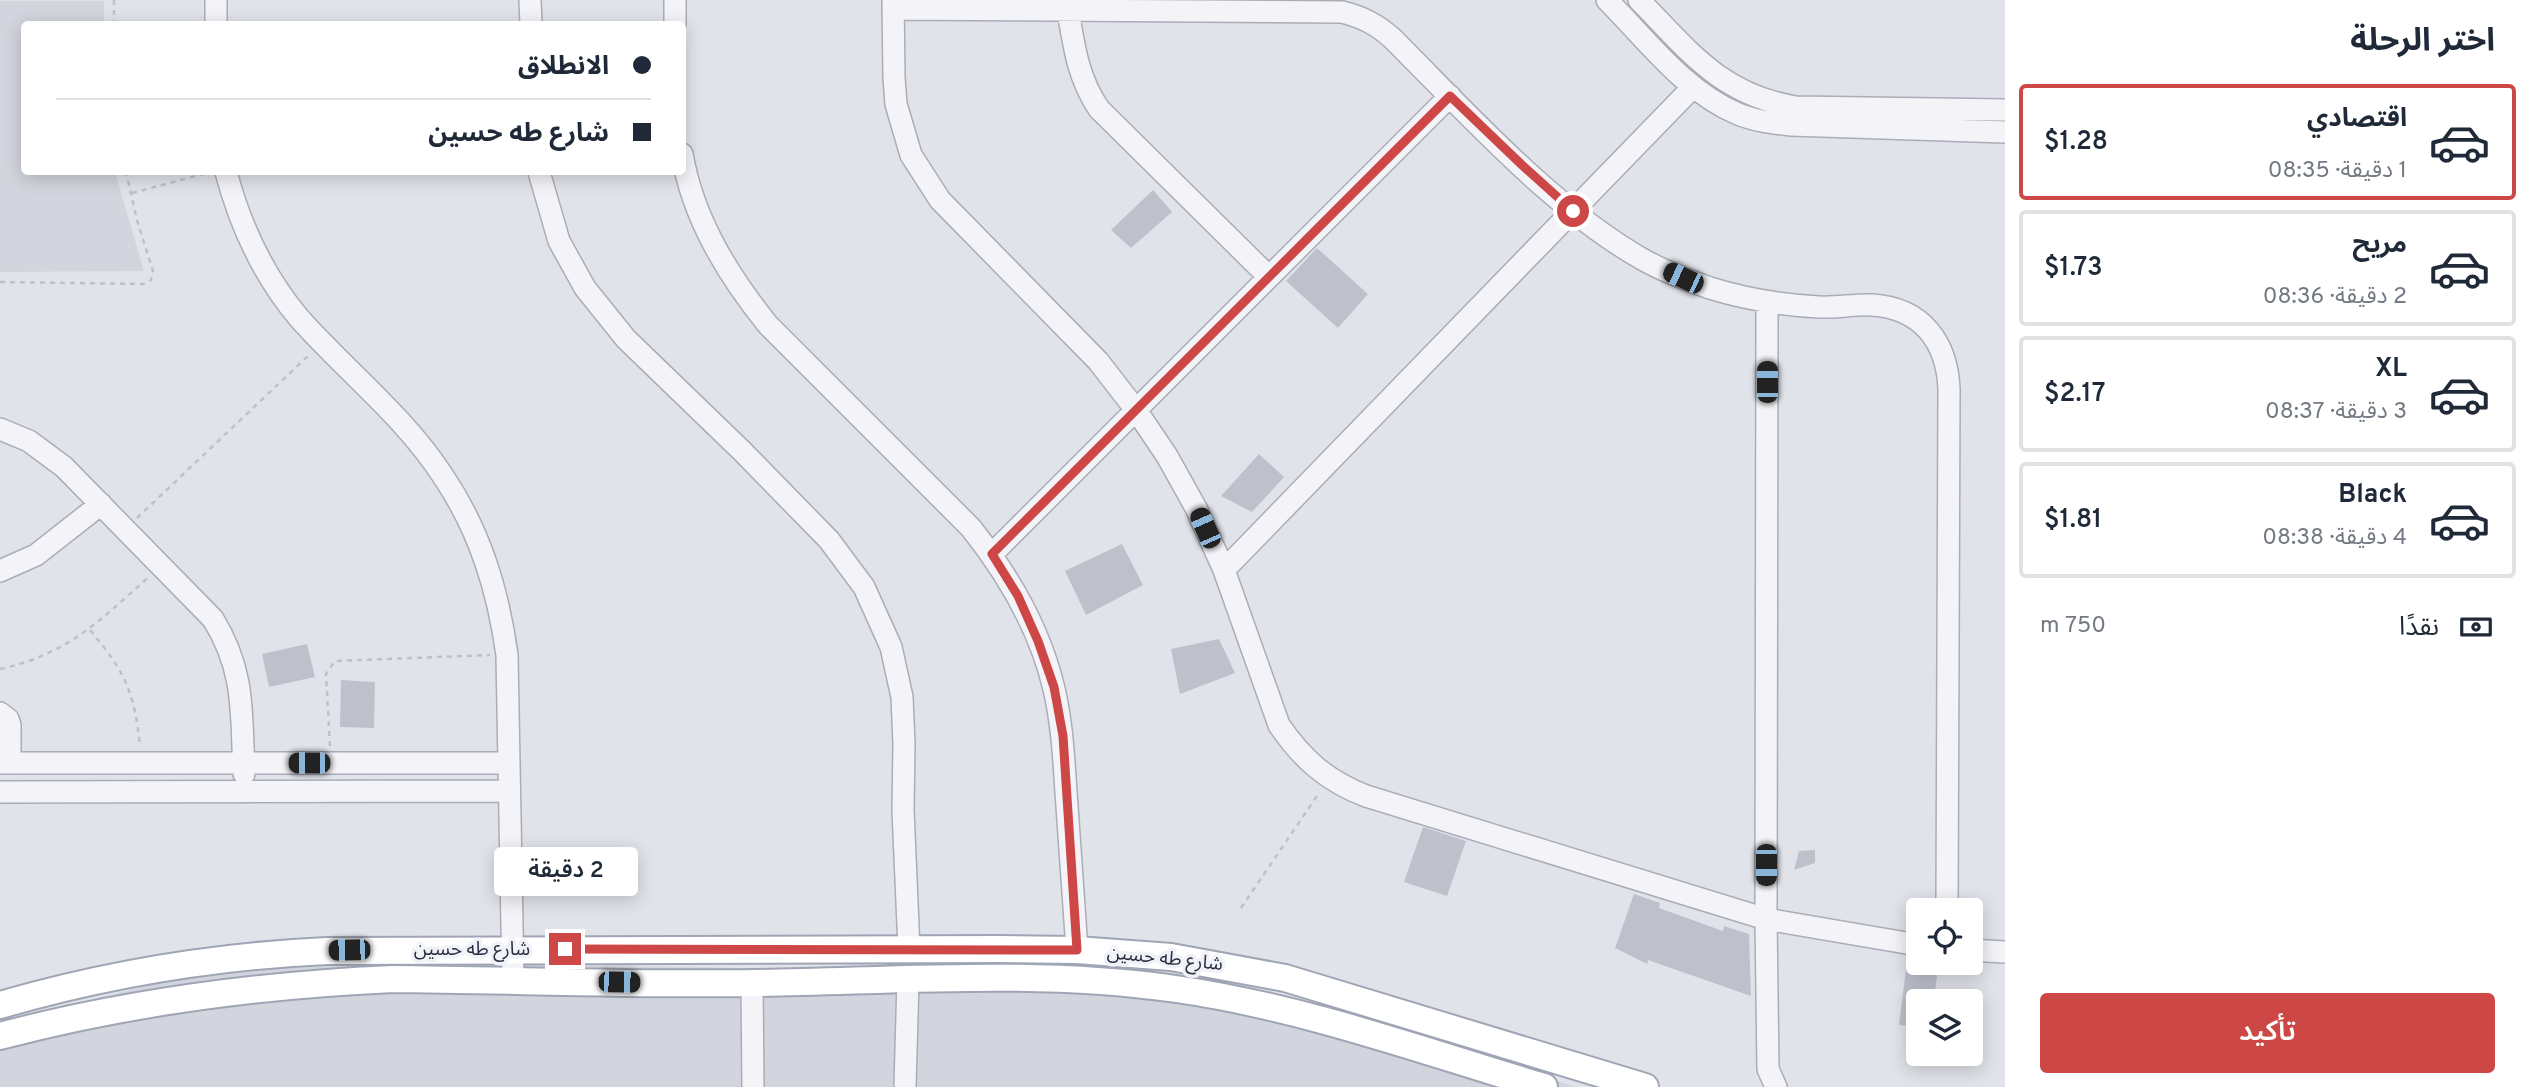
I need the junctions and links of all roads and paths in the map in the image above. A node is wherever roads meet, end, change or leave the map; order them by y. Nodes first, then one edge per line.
1 (114, 0) edge
2 (216, 0) edge
3 (530, 0) edge
4 (675, 0) edge
5 (1607, 0) edge
6 (1639, 0) edge
7 (893, 5) edge
8 (1068, 10) junction
9 (114, 21) edge
10 (216, 21) edge
11 (531, 21) edge
12 (675, 21) edge
13 (1693, 87) junction
14 (1450, 96) junction
15 (2005, 110) edge
16 (2005, 132) edge
17 (686, 168) edge
18 (127, 175) edge
19 (202, 175) edge
20 (227, 175) edge
21 (540, 175) edge
22 (131, 194) junction
23 (1573, 211) junction
24 (1269, 277) junction
25 (0, 282) edge
26 (1768, 302) junction
27 (323, 342) junction
28 (1136, 410) junction
29 (0, 429) edge
30 (101, 504) junction
31 (125, 529) junction
32 (992, 554) junction
33 (162, 565) junction
34 (1224, 570) junction
35 (0, 571) edge
36 (90, 630) junction
37 (507, 655) junction
38 (0, 669) edge
39 (0, 713) edge
40 (5, 763) edge
41 (142, 763) junction
42 (243, 763) junction
43 (330, 763) junction
44 (509, 763) junction
45 (1329, 779) junction
46 (244, 790) junction
47 (509, 791) junction
48 (0, 792) edge
49 (1947, 898) edge
50 (1241, 908) dead end
51 (1766, 919) junction
52 (1906, 943) edge
53 (909, 948) junction
54 (512, 949) junction
55 (1077, 950) junction
56 (1983, 951) edge
57 (2005, 952) edge
58 (513, 980) junction
59 (908, 980) junction
60 (752, 984) junction
61 (0, 1004) edge
62 (0, 1036) edge
63 (1767, 1081) edge
64 (753, 1087) edge
65 (905, 1087) edge
66 (1544, 1087) edge
67 (1645, 1087) edge

1 - 9 path
2 - 10 street
3 - 11 street
4 - 12 street
5 - 13 street
6 - 15 street
7 - 8 street
7 - 28 street
8 - 14 street
8 - 24 street
13 - 16 street
13 - 23 street
14 - 23 street
14 - 24 street
17 - 32 street
18 - 22 path
19 - 22 path
20 - 27 street
21 - 53 street
22 - 25 path
23 - 26 street
23 - 34 street
24 - 28 street
26 - 49 street
26 - 51 street
27 - 31 path
27 - 37 street
28 - 32 street
28 - 34 street
29 - 30 street
30 - 31 street
30 - 35 street
31 - 33 street
32 - 55 street
33 - 36 path
33 - 42 street
34 - 45 street
36 - 38 path
36 - 41 path
37 - 43 path
37 - 44 street
39 - 40 street
40 - 41 street
41 - 42 street
42 - 43 street
42 - 46 street
43 - 44 street
44 - 47 street
45 - 50 path
45 - 51 street
46 - 47 street
46 - 48 street
47 - 54 street
51 - 52 street
51 - 63 street
53 - 54 main road, شارع طه حسين
53 - 55 main road, شارع طه حسين
54 - 58 street
54 - 61 main road, شارع طه حسين
55 - 67 main road, شارع طه حسين
56 - 57 street
58 - 60 main road, شارع طه حسين
58 - 62 main road, شارع طه حسين
59 - 60 main road, شارع طه حسين
59 - 65 street
59 - 66 main road, شارع طه حسين
60 - 64 street

